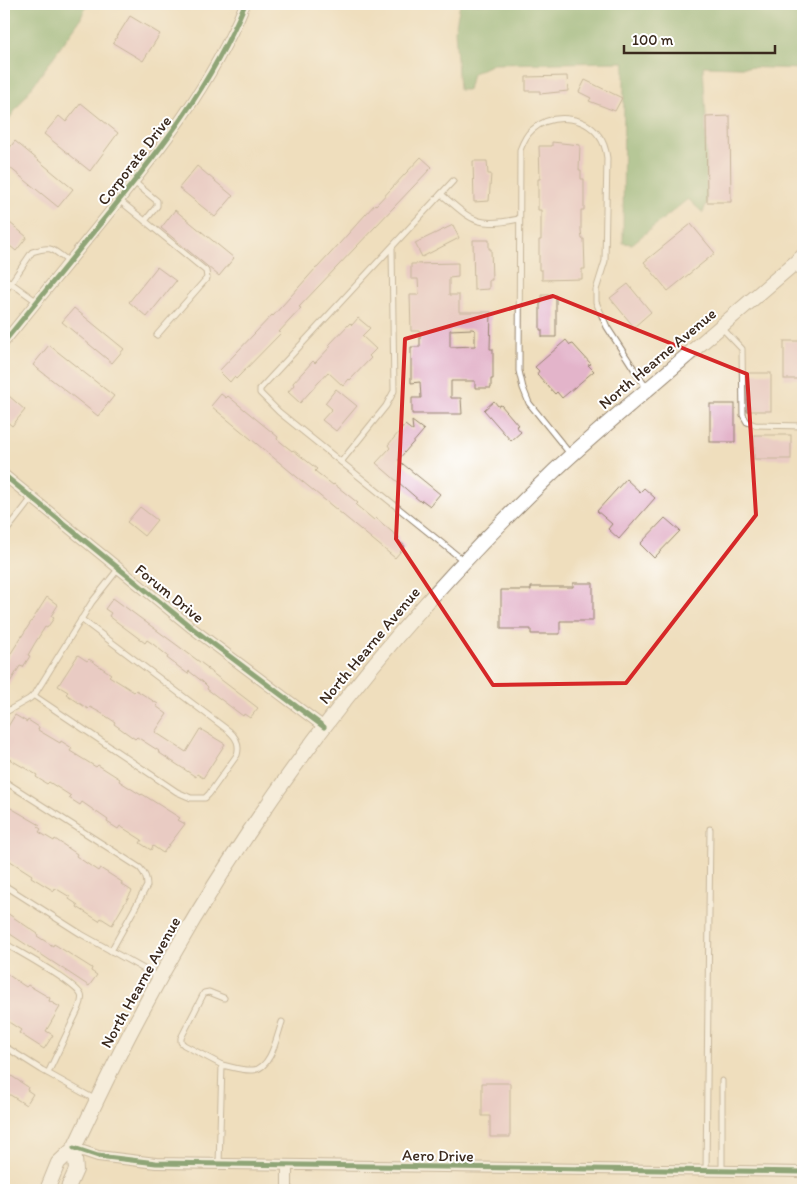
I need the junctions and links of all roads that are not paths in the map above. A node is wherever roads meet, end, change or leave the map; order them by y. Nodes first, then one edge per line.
1 (245, 4) edge
2 (453, 181) dead end
3 (134, 182) junction
4 (441, 194) junction
5 (119, 200) junction
6 (519, 219) junction
7 (145, 221) junction
8 (392, 247) junction
9 (798, 260) edge
10 (69, 262) junction
11 (803, 277) edge
12 (4, 278) edge
13 (11, 283) junction
14 (4, 292) edge
15 (37, 302) junction
16 (721, 326) junction
17 (157, 335) dead end
18 (4, 342) edge
19 (648, 389) junction
20 (803, 426) edge
21 (572, 455) junction
22 (341, 462) junction
23 (4, 475) edge
24 (32, 498) junction
25 (4, 534) edge
26 (464, 561) junction
27 (119, 568) junction
28 (81, 619) junction
29 (33, 695) junction
30 (4, 713) edge
31 (324, 727) junction
32 (4, 781) edge
33 (710, 829) dead end
34 (4, 885) edge
35 (4, 943) edge
36 (111, 951) junction
37 (160, 978) junction
38 (224, 998) dead end
39 (282, 1022) dead end
40 (4, 1046) edge
41 (222, 1065) junction
42 (48, 1073) junction
43 (722, 1081) dead end
44 (97, 1101) junction
45 (74, 1148) junction
46 (219, 1164) junction
47 (287, 1165) junction
48 (706, 1171) junction
49 (722, 1171) junction
50 (803, 1172) edge
51 (47, 1190) edge
52 (67, 1190) edge
53 (287, 1190) edge

1 - 3 street, Corporate Drive
2 - 4 lane
3 - 5 street, Corporate Drive
3 - 7 lane
4 - 6 lane
4 - 8 lane
5 - 7 lane
5 - 10 street, Corporate Drive
6 - 19 lane
6 - 21 lane
7 - 17 lane
8 - 22 lane
8 - 22 lane
9 - 11 lane
9 - 16 main road, North Hearne Avenue
10 - 13 lane
10 - 15 street, Corporate Drive
12 - 13 lane
13 - 14 lane
13 - 15 lane
15 - 18 street, Corporate Drive
16 - 19 main road, North Hearne Avenue
16 - 20 lane
19 - 21 main road, North Hearne Avenue
21 - 26 main road, North Hearne Avenue
22 - 26 lane
23 - 24 street, Forum Drive
24 - 25 lane
24 - 27 street, Forum Drive
26 - 31 main road, North Hearne Avenue
27 - 28 lane
27 - 31 street, Forum Drive
28 - 29 lane
28 - 29 lane
29 - 30 lane
31 - 37 main road, North Hearne Avenue
32 - 36 lane
33 - 48 lane
34 - 36 lane
35 - 42 lane
36 - 37 lane
37 - 44 main road, North Hearne Avenue
38 - 41 lane
39 - 41 lane
40 - 42 lane
41 - 46 lane
42 - 44 lane
43 - 49 lane
44 - 45 main road, North Hearne Avenue
45 - 46 street, Aero Drive
45 - 51 main road, North Hearne Avenue
45 - 52 main road, North Hearne Avenue
46 - 47 street, Aero Drive
47 - 48 street, Aero Drive
47 - 53 street
48 - 49 street, Aero Drive
49 - 50 street, Aero Drive

